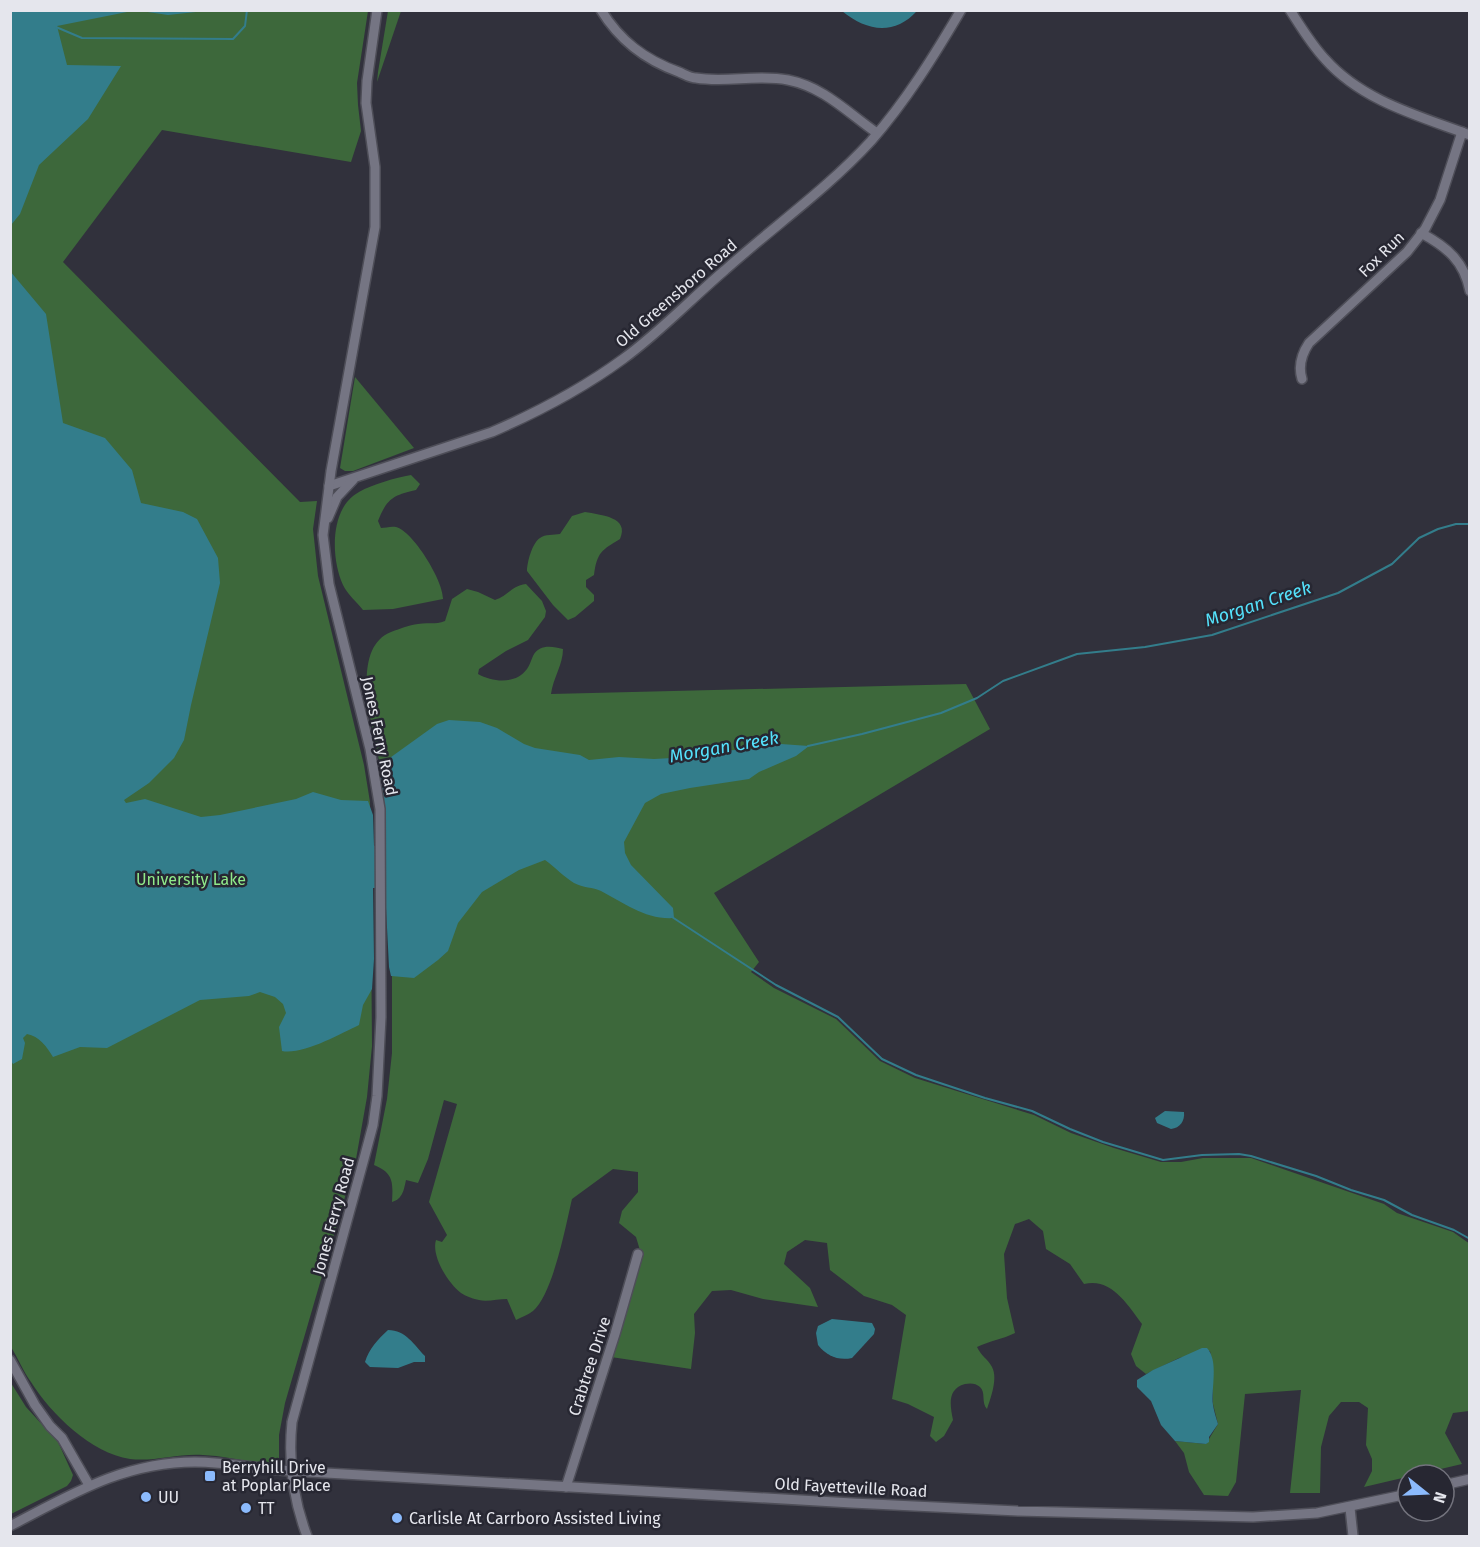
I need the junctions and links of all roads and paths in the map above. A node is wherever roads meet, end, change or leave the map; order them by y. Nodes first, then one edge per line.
1 (377, 10) edge
2 (601, 10) edge
3 (961, 10) edge
4 (1290, 10) edge
5 (1466, 133) edge
6 (877, 134) junction
7 (1421, 233) junction
8 (1470, 291) edge
9 (1302, 379) dead end
10 (357, 477) junction
11 (328, 486) junction
12 (323, 535) junction
13 (638, 1254) dead end
14 (10, 1360) edge
15 (291, 1471) junction
16 (89, 1485) junction
17 (566, 1487) junction
18 (1396, 1497) edge
19 (1350, 1508) junction
20 (10, 1526) edge
21 (307, 1536) edge
22 (1353, 1536) edge

1 - 11 street, Jones Ferry Road
2 - 6 street
3 - 6 street, Old Greensboro Road
4 - 5 street
5 - 7 street, Fox Run
6 - 10 street, Old Greensboro Road
7 - 8 street
7 - 9 street, Fox Run
10 - 11 street, Old Greensboro Road
10 - 12 street
11 - 12 street, Jones Ferry Road
12 - 15 street, Jones Ferry Road
13 - 17 street, Crabtree Drive
14 - 16 street
15 - 16 street, Old Fayetteville Road
15 - 17 street, Old Fayetteville Road
15 - 21 street, Jones Ferry Road
16 - 20 street, Old Fayetteville Road
17 - 19 street, Old Fayetteville Road
18 - 19 street, Old Fayetteville Road
19 - 22 street

